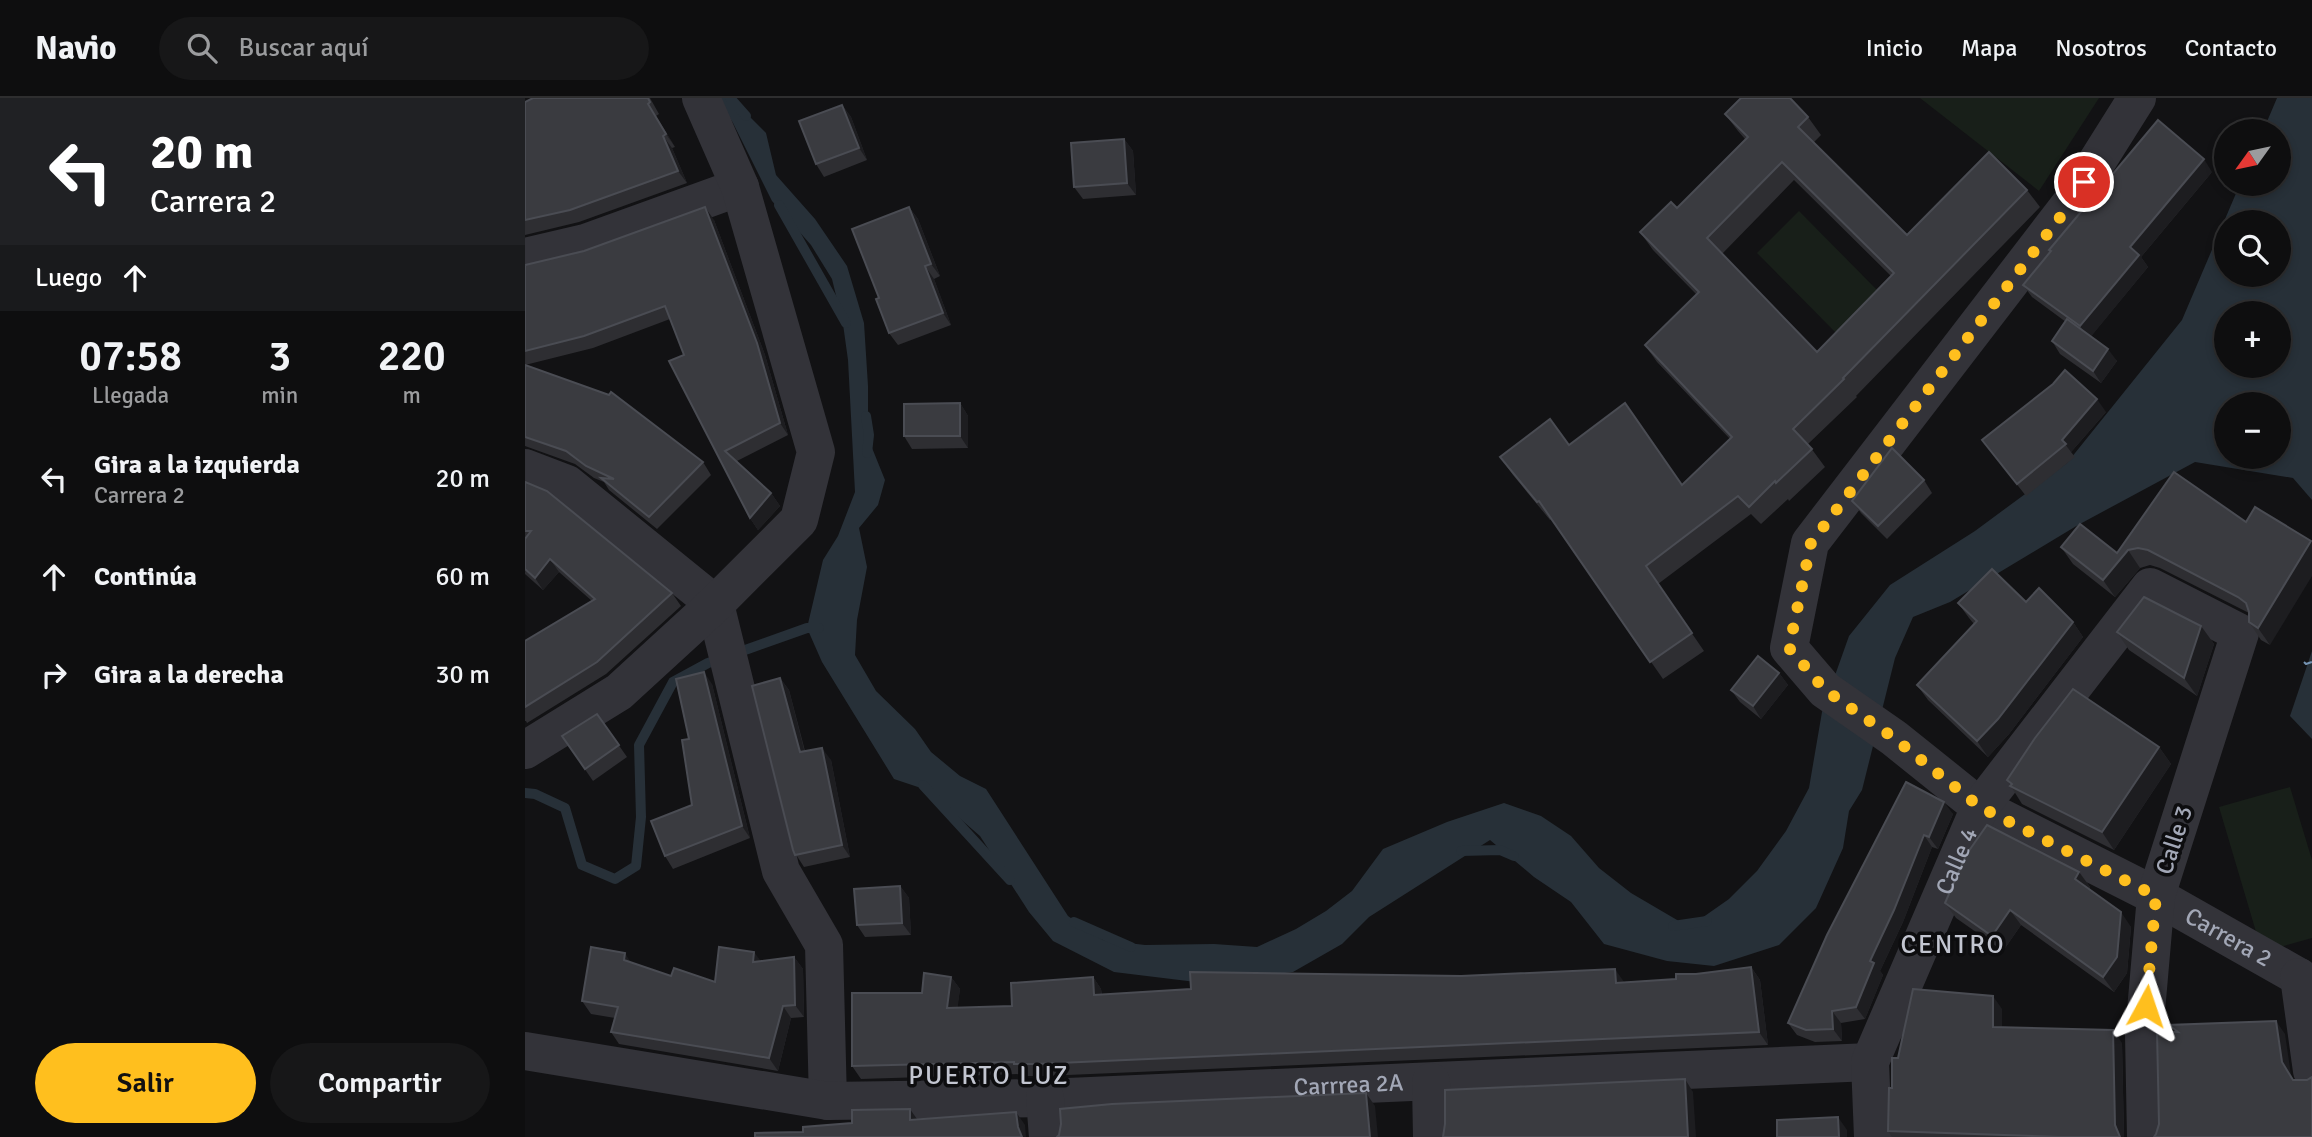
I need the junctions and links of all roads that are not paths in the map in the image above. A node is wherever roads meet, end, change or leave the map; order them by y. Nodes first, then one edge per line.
1 (701, 98) edge
2 (2137, 98) edge
3 (740, 187) junction
4 (525, 257) edge
5 (525, 468) edge
6 (715, 604) junction
7 (2240, 633) joint
8 (525, 750) edge
9 (1980, 807) junction
10 (2156, 896) junction
11 (2305, 983) edge
12 (525, 1051) edge
13 (1870, 1062) junction
14 (2312, 1071) edge
15 (1431, 1082) junction
16 (1045, 1098) junction
17 (828, 1101) junction
18 (1048, 1137) edge
19 (1431, 1137) edge
20 (1873, 1137) edge
21 (2146, 1137) edge

1 - 3 street
2 - 9 street, Carrera 2
3 - 4 street
3 - 6 street
5 - 6 street
6 - 8 street
6 - 17 street
7 - 9 street, Calle 4
7 - 10 street, Calle 3
9 - 10 street, Carrera 2
9 - 13 street, Calle 4
10 - 11 street, Carrera 2
10 - 21 street, Calle 3
11 - 14 street
12 - 17 street, Carrrea 2A
13 - 15 street, Carrrea 2A
13 - 20 street, Calle 4
15 - 16 street, Carrrea 2A
15 - 19 street
16 - 17 street, Carrrea 2A
16 - 18 street

